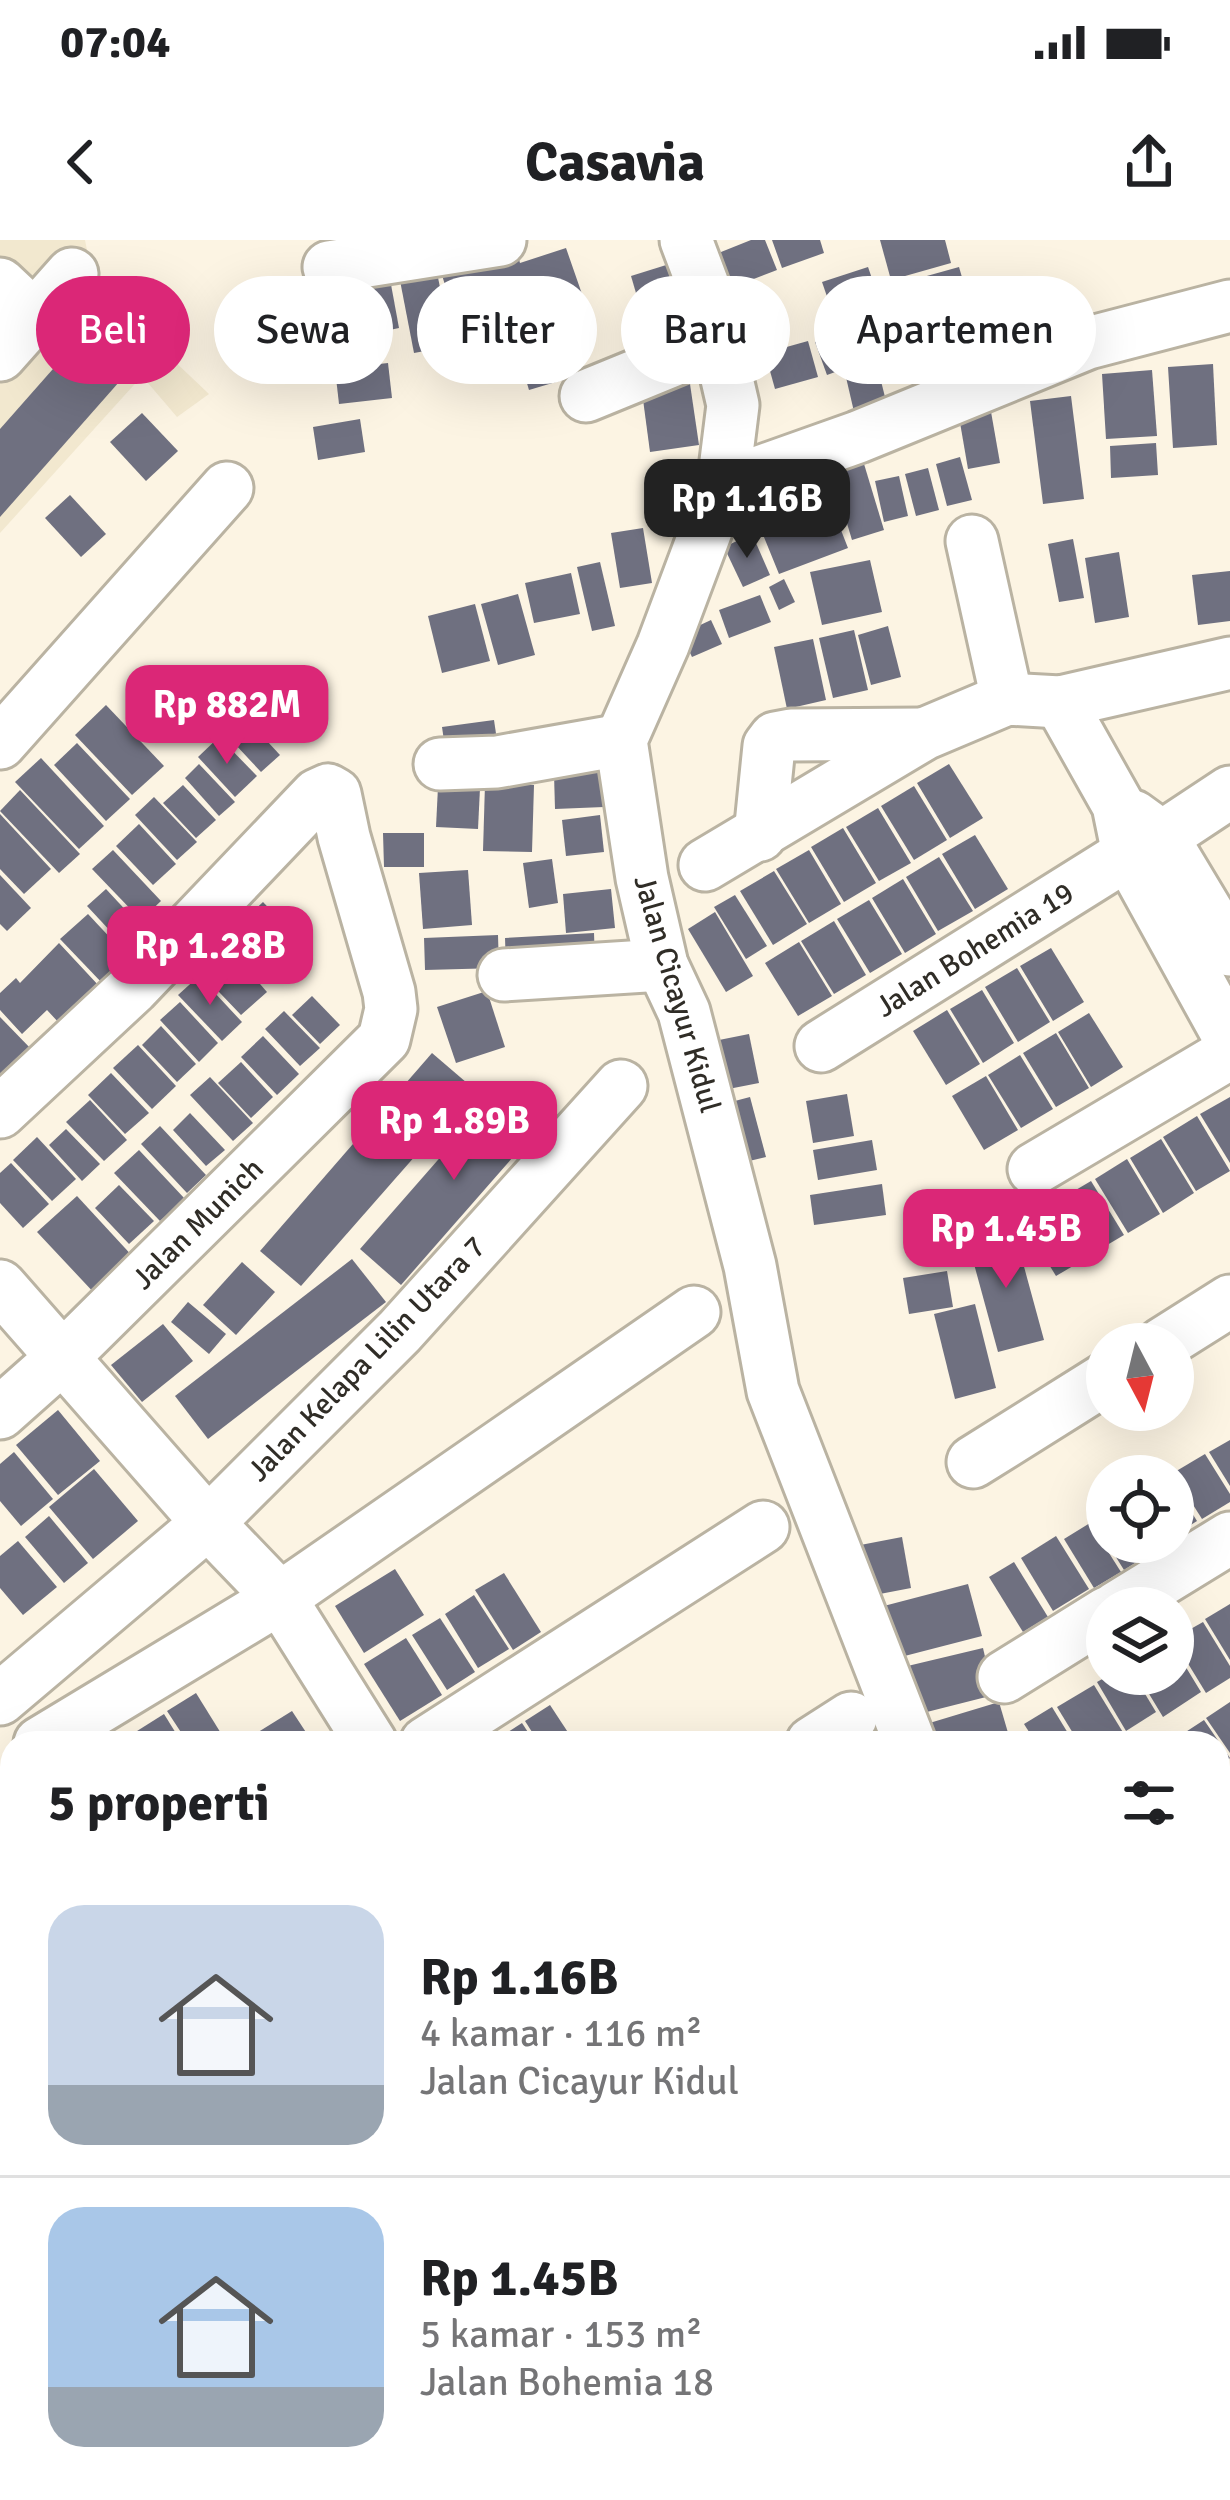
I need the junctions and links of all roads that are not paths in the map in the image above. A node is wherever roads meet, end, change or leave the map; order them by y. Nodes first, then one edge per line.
1 (500, 240) edge
2 (686, 240) edge
3 (329, 267) dead end
4 (72, 274) dead end
5 (700, 276) edge
6 (17, 300) edge
7 (1230, 306) edge
8 (0, 355) edge
9 (621, 382) edge
10 (728, 384) edge
11 (586, 396) dead end
12 (723, 484) junction
13 (227, 488) dead end
14 (972, 542) dead end
15 (1230, 663) edge
16 (1007, 699) junction
17 (1060, 702) junction
18 (924, 734) junction
19 (621, 740) junction
20 (0, 743) edge
21 (440, 764) dead end
22 (1230, 792) edge
23 (1136, 832) junction
24 (760, 835) junction
25 (705, 865) dead end
26 (1230, 950) edge
27 (662, 965) junction
28 (504, 975) dead end
29 (1230, 1039) edge
30 (821, 1046) dead end
31 (1230, 1053) edge
32 (621, 1086) dead end
33 (0, 1112) edge
34 (1034, 1169) dead end
35 (0, 1286) edge
36 (1230, 1301) edge
37 (694, 1312) dead end
38 (1194, 1324) edge
39 (63, 1358) junction
40 (1086, 1391) edge
41 (0, 1413) edge
42 (973, 1462) dead end
43 (208, 1523) junction
44 (763, 1527) dead end
45 (1230, 1538) edge
46 (1150, 1587) edge
47 (280, 1598) junction
48 (1086, 1626) edge
49 (1004, 1677) dead end
50 (0, 1699) edge
51 (60, 1731) edge
52 (363, 1731) edge
53 (445, 1731) edge
54 (905, 1731) edge

1 - 3 street
2 - 5 street
4 - 6 street
6 - 8 street
7 - 12 street
9 - 11 street
10 - 12 street
12 - 19 street
13 - 20 street
14 - 16 street
15 - 17 street
16 - 17 street
16 - 18 street
17 - 23 street
18 - 24 street
18 - 24 street
19 - 21 street
19 - 27 street, Jalan Cicayur Kidul
22 - 23 street, Jalan Bohemia 19
23 - 26 street
23 - 29 street
23 - 30 street, Jalan Bohemia 19
24 - 25 street
27 - 28 street
27 - 54 street, Jalan Cicayur Kidul
31 - 34 street
32 - 43 street, Jalan Kelapa Lilin Utara 7
33 - 39 street, Jalan Munich
35 - 39 street
36 - 38 street
37 - 47 street
39 - 41 street, Jalan Munich
39 - 43 street
40 - 42 street
43 - 47 street
43 - 50 street, Jalan Kelapa Lilin Utara 7
44 - 53 street
45 - 46 street
47 - 51 street
47 - 52 street
48 - 49 street

